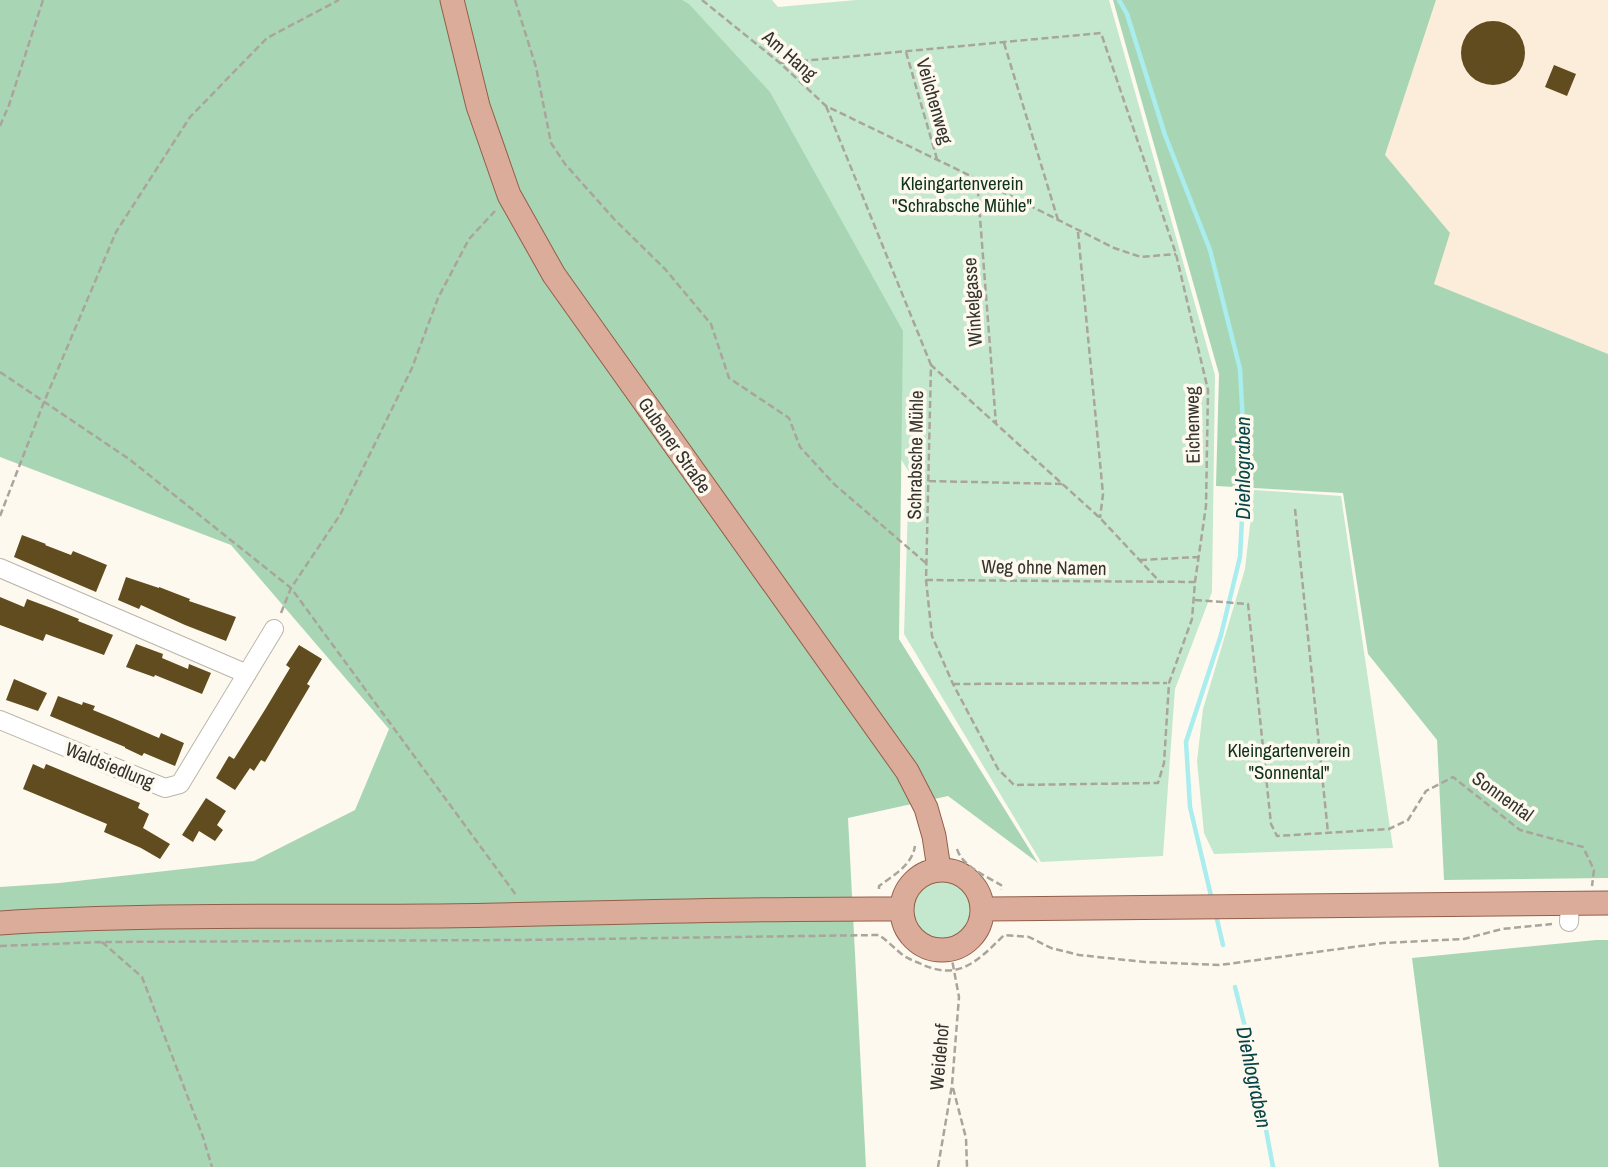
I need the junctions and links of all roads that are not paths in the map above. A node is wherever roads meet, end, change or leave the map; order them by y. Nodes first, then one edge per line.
1 (452, 0) edge
2 (0, 568) edge
3 (274, 629) road end
4 (247, 674) junction
5 (0, 720) edge
6 (939, 869) junction
7 (1584, 908) edge
8 (902, 909) junction
9 (983, 909) junction
10 (0, 923) edge

1 - 6 main road, Gubener Straße
2 - 4 street
3 - 4 street, Waldsiedlung
4 - 5 street, Waldsiedlung
6 - 8 main road
6 - 9 main road
7 - 9 main road
8 - 9 main road
8 - 10 main road

